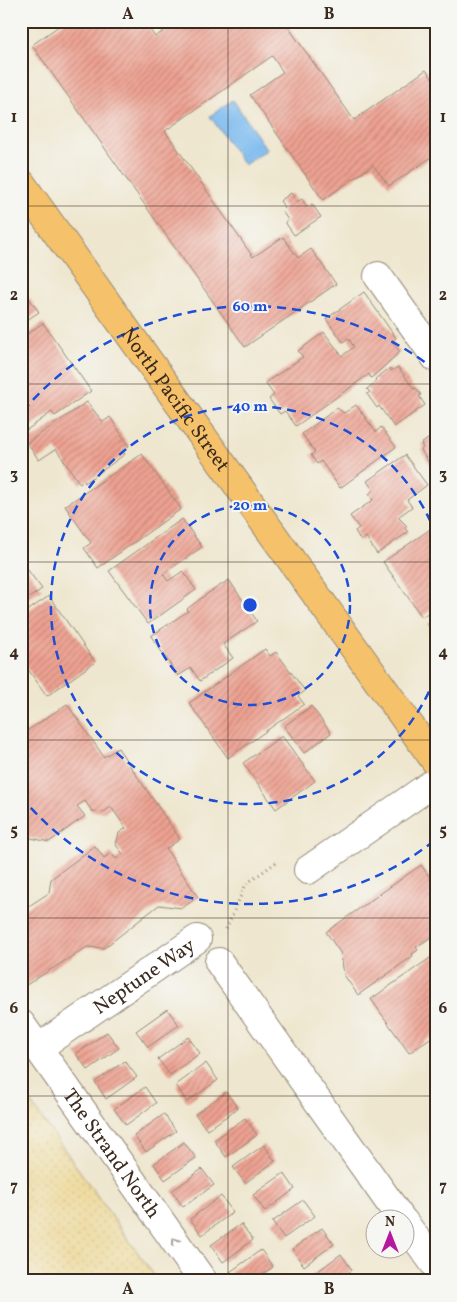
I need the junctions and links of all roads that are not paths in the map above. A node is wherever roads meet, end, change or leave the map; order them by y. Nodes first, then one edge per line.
1 (21, 183) edge
2 (378, 276) dead end
3 (436, 358) edge
4 (436, 762) edge
5 (436, 781) edge
6 (308, 870) road end
7 (197, 939) road end
8 (219, 962) dead end
9 (21, 1024) edge
10 (38, 1048) junction
11 (395, 1210) edge
12 (414, 1236) edge
13 (436, 1266) edge
14 (203, 1281) edge

1 - 4 main road, North Pacific Street
2 - 3 street
5 - 6 street
7 - 10 street, Neptune Way
8 - 11 street
9 - 10 street, The Strand North
14 -> 10 street, The Strand North
12 - 13 street

